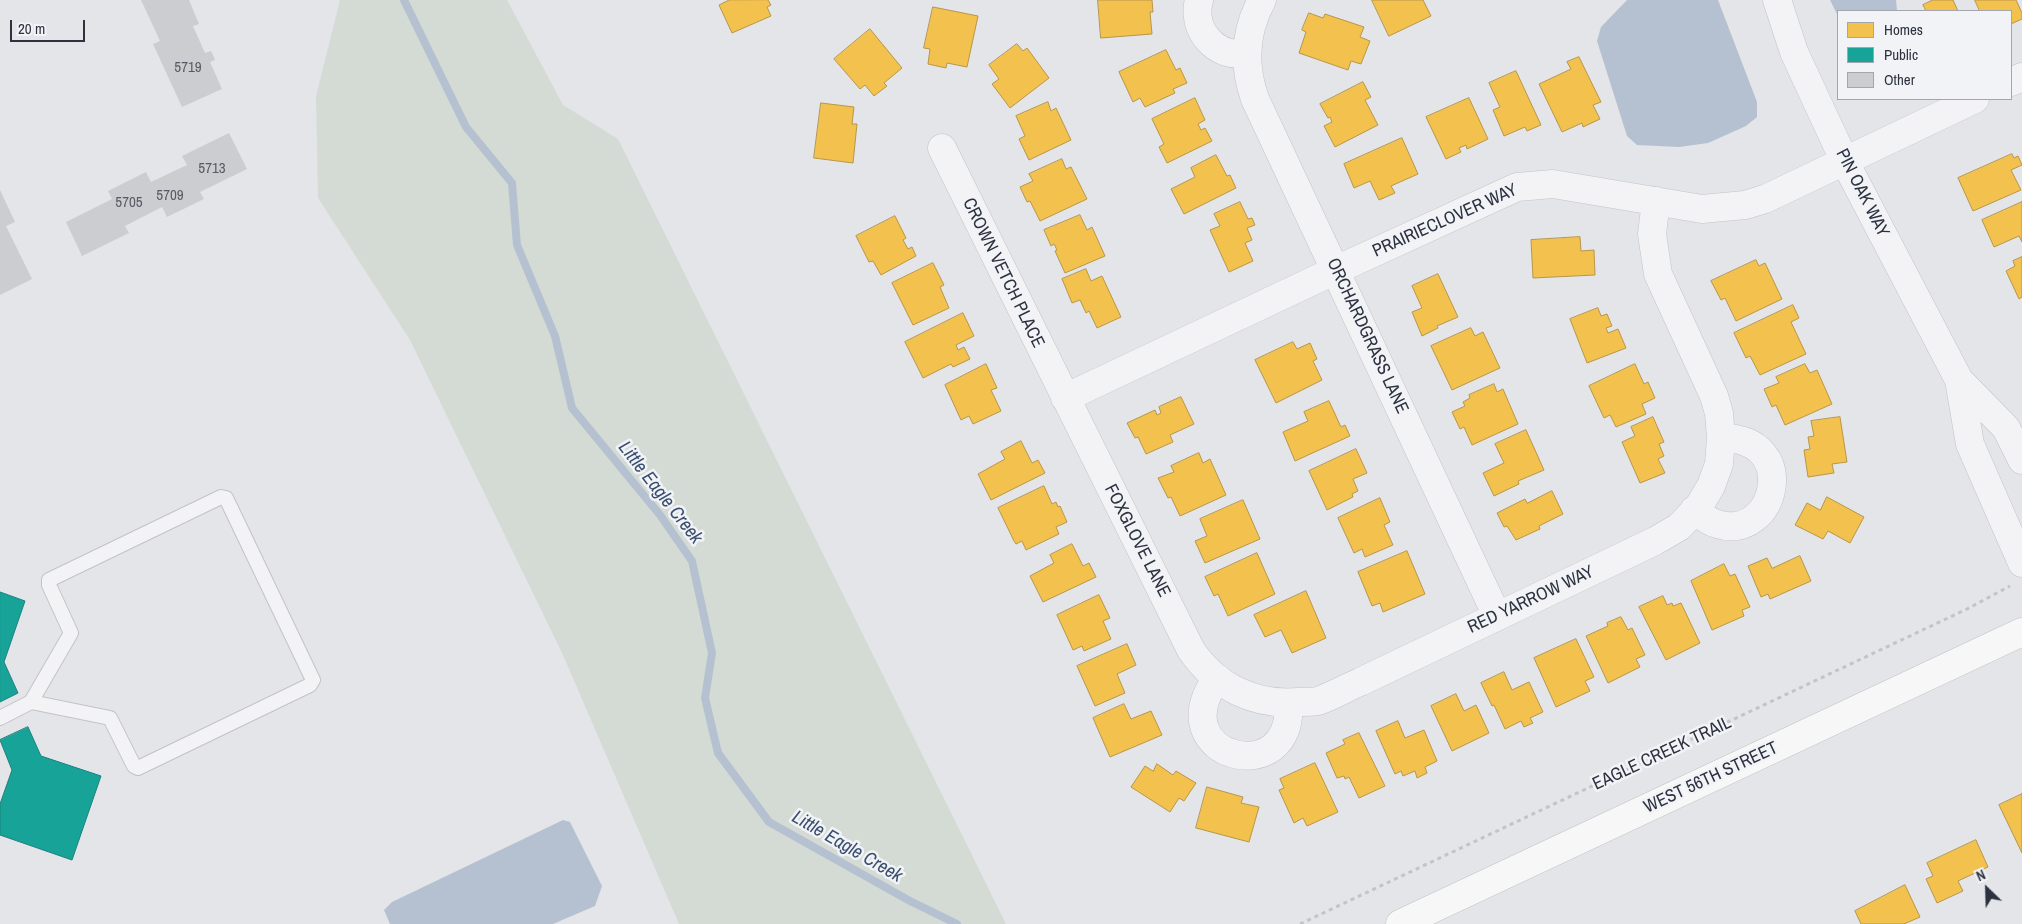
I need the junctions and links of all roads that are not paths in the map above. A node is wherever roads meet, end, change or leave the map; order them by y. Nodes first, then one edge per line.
1 (1199, 0) edge
2 (1777, 0) edge
3 (1257, 9) edge
4 (1247, 53) junction
5 (1973, 100) edge
6 (942, 148) dead end
7 (1844, 160) junction
8 (1656, 201) junction
9 (1336, 270) junction
10 (1959, 380) junction
11 (1065, 398) junction
12 (1721, 438) junction
13 (2022, 460) edge
14 (1694, 510) junction
15 (2018, 574) edge
16 (1498, 616) junction
17 (2022, 632) edge
18 (1217, 678) junction
19 (1360, 682) joint
20 (31, 702) junction
21 (1288, 703) junction
22 (0, 718) edge
23 (1400, 924) edge

1 - 4 street
2 - 7 street, PIN OAK WAY
3 - 4 street, ORCHARDGRASS LANE
4 - 9 street, ORCHARDGRASS LANE
5 - 7 street, PRAIRIECLOVER WAY
6 - 11 street, CROWN VETCH PLACE
7 - 8 street, PRAIRIECLOVER WAY
7 - 10 street, PIN OAK WAY
8 - 9 street, PRAIRIECLOVER WAY
8 - 12 street, RED YARROW WAY
9 - 11 street, PRAIRIECLOVER WAY
9 - 16 street, ORCHARDGRASS LANE
10 - 13 street, PIN OAK WAY
10 - 15 street, PIN OAK WAY
11 - 18 street, FOXGLOVE LANE
12 - 14 street, RED YARROW WAY
12 - 14 street
14 - 16 street, RED YARROW WAY
16 - 19 street, RED YARROW WAY
17 - 23 main road, WEST 56TH STREET
18 - 21 street, FOXGLOVE LANE
18 - 21 street
19 - 21 street, FOXGLOVE LANE
20 - 20 lane
20 - 22 lane

